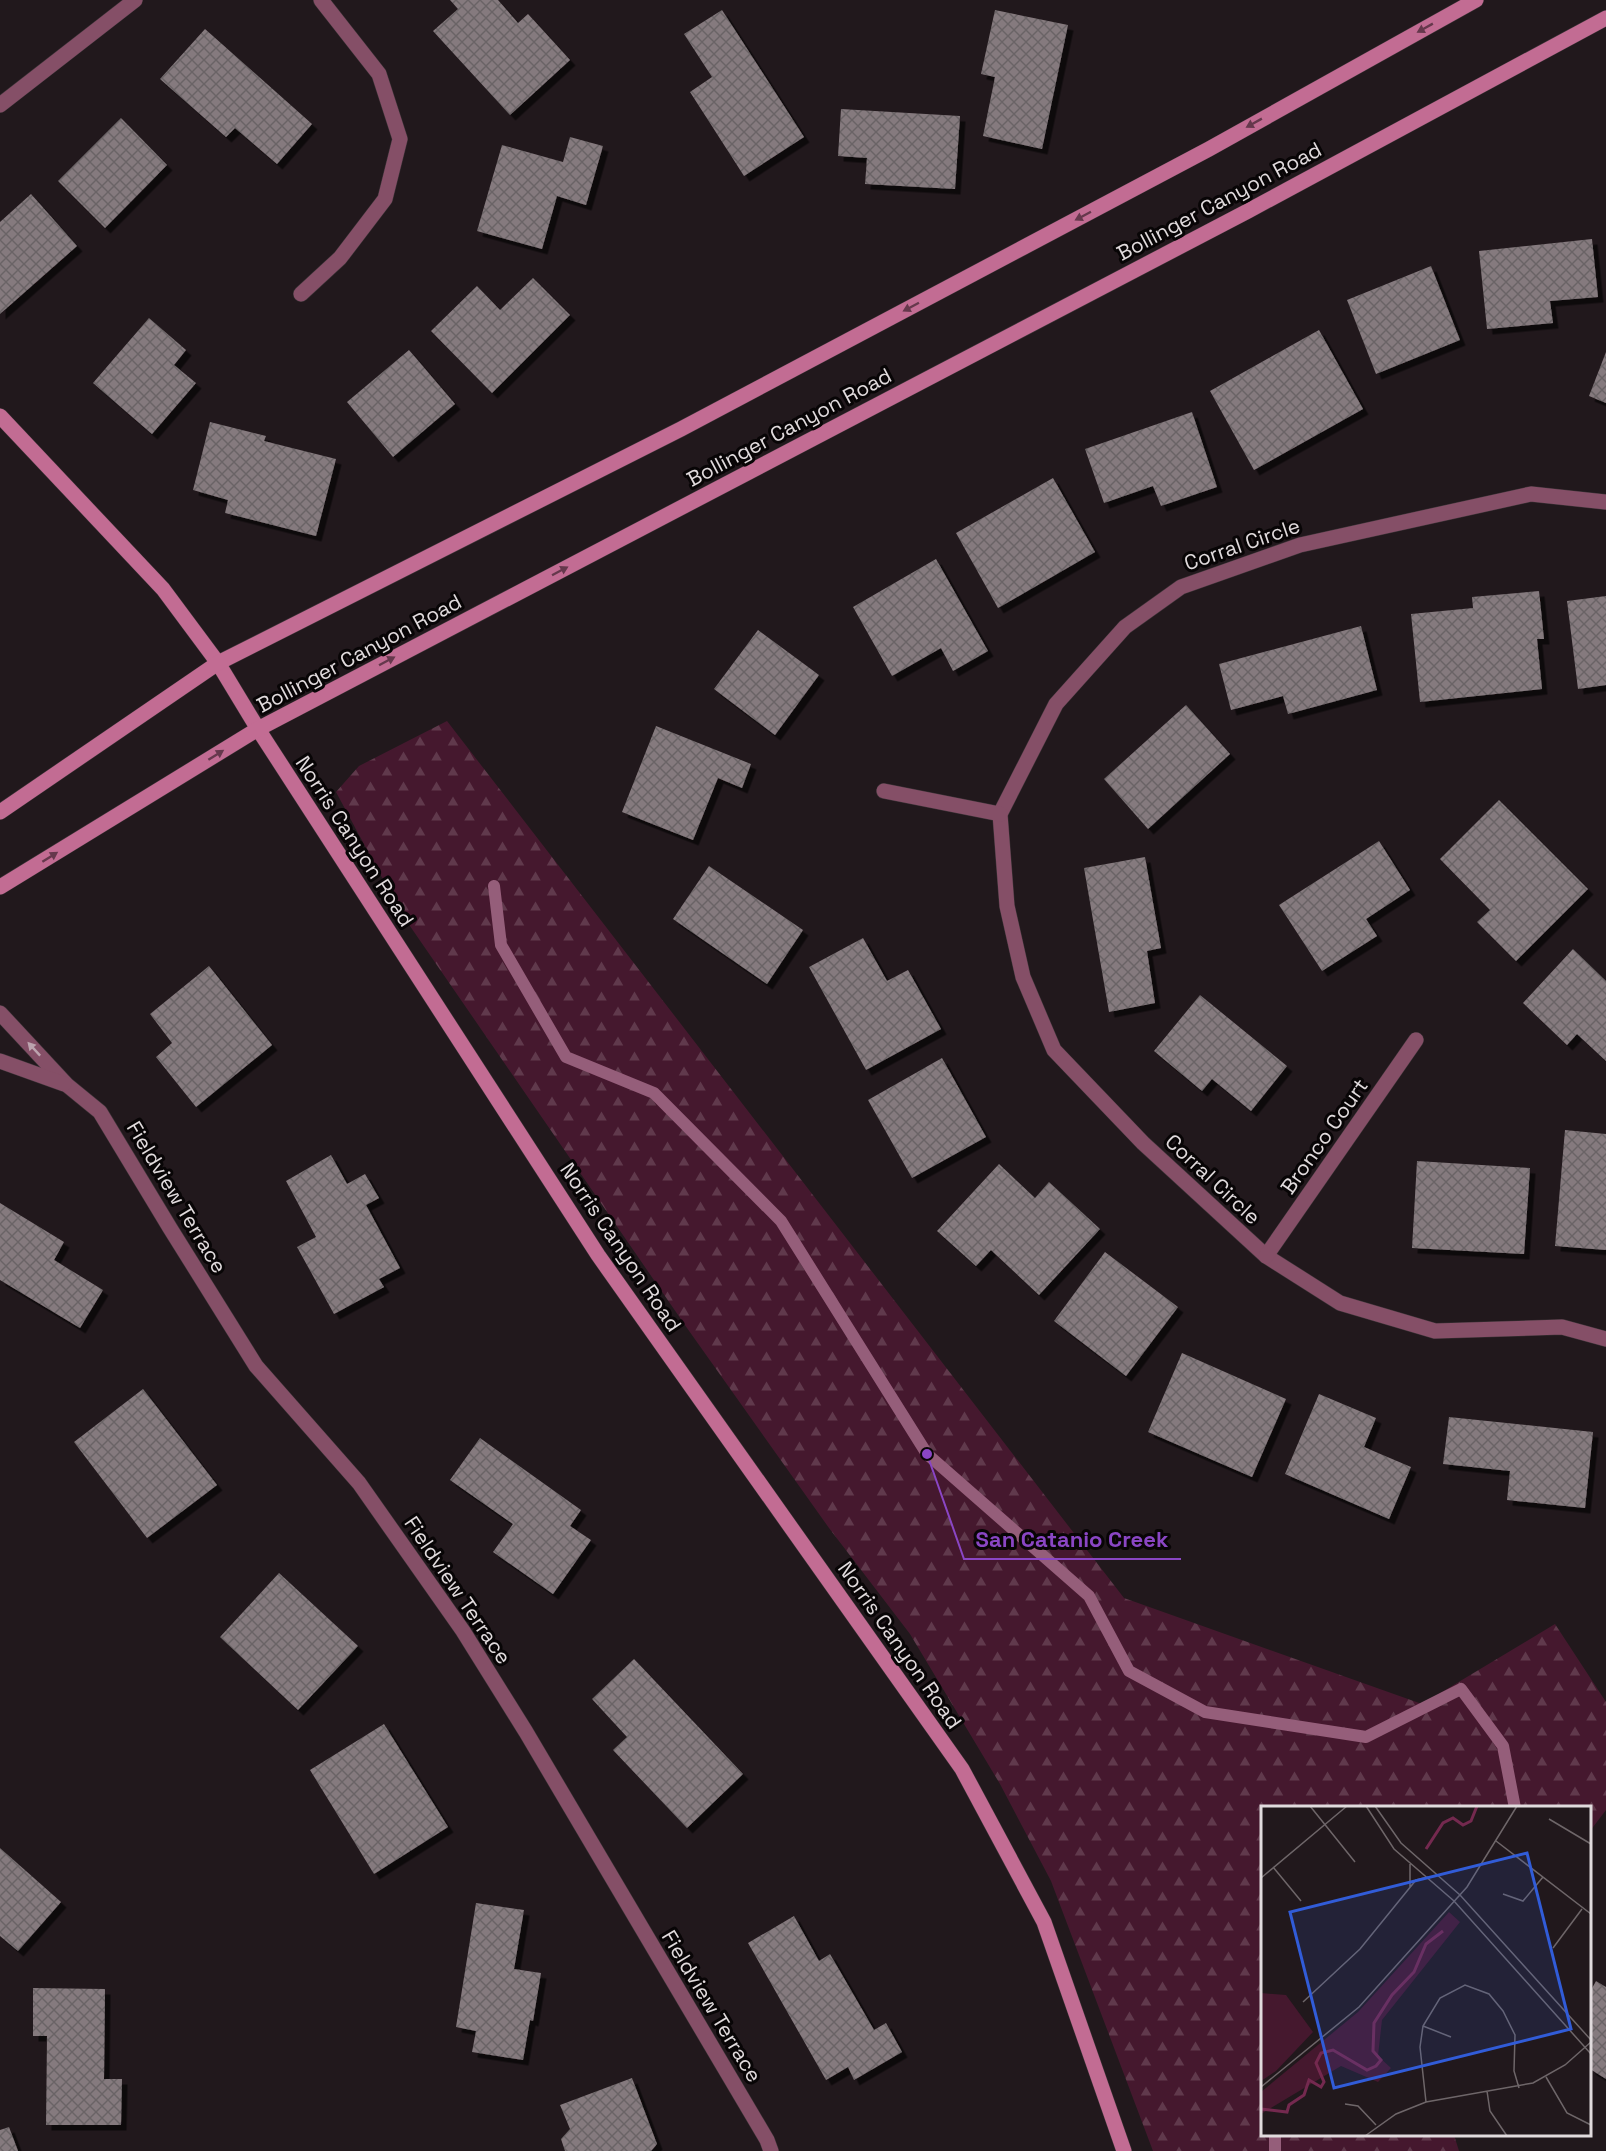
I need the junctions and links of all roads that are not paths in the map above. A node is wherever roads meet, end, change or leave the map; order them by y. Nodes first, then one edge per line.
1 (135, 0) edge
2 (321, 0) edge
3 (1476, 0) edge
4 (1606, 18) edge
5 (0, 105) edge
6 (301, 294) dead end
7 (0, 416) edge
8 (1606, 502) edge
9 (218, 663) junction
10 (258, 729) junction
11 (884, 791) dead end
12 (0, 812) edge
13 (999, 814) junction
14 (0, 887) edge
15 (0, 1013) edge
16 (1416, 1040) dead end
17 (0, 1061) edge
18 (67, 1085) junction
19 (1266, 1256) junction
20 (1606, 1339) edge
21 (771, 2151) edge
22 (1124, 2151) edge

1 - 5 street
2 - 6 street
3 -> 9 main road
10 -> 4 main road, Bollinger Canyon Road
7 - 9 main road, Norris Canyon Road
8 - 13 street, Corral Circle
9 - 10 main road, Norris Canyon Road
9 - 12 main road
14 -> 10 main road, Bollinger Canyon Road
10 - 22 main road, Norris Canyon Road
11 - 13 street
13 - 19 street, Corral Circle
18 -> 15 street, Fieldview Terrace
16 - 19 street, Bronco Court
17 - 18 street, Fieldview Terrace
18 - 21 street, Fieldview Terrace
19 - 20 street, Corral Circle

